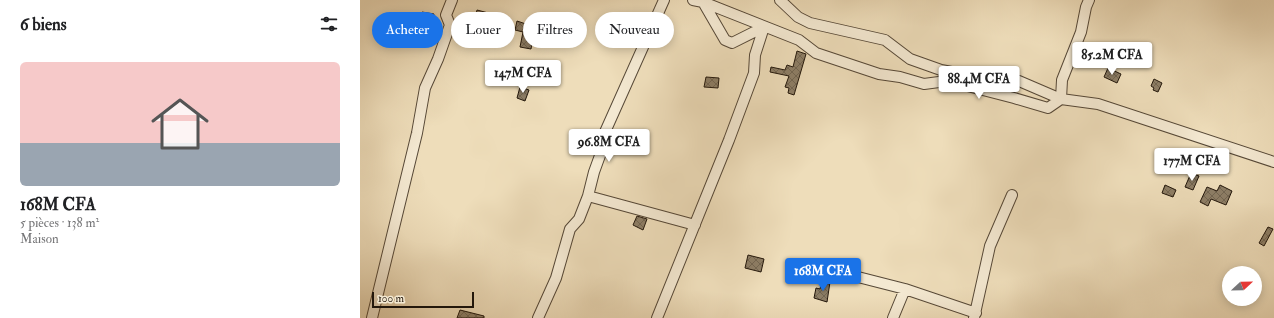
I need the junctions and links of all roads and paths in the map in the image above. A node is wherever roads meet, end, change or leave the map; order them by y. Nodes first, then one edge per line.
1 (452, 0) edge
2 (664, 0) edge
3 (693, 0) edge
4 (780, 0) edge
5 (1089, 0) edge
6 (703, 2) junction
7 (764, 26) junction
8 (941, 70) junction
9 (952, 82) junction
10 (1061, 99) junction
11 (1274, 162) edge
12 (1012, 195) dead end
13 (588, 196) junction
14 (695, 225) junction
15 (858, 277) dead end
16 (905, 289) junction
17 (975, 316) edge
18 (372, 318) edge
19 (538, 318) edge
20 (657, 318) edge
21 (893, 318) edge

1 - 18 street
2 - 13 street
3 - 6 street
4 - 8 street
5 - 10 street
6 - 7 street
6 - 7 street
7 - 9 street
7 - 14 street
8 - 9 street
8 - 10 street
9 - 10 street
10 - 11 street
12 - 17 street
13 - 14 street
13 - 19 street
14 - 20 street
15 - 16 street
16 - 17 street
16 - 21 street

